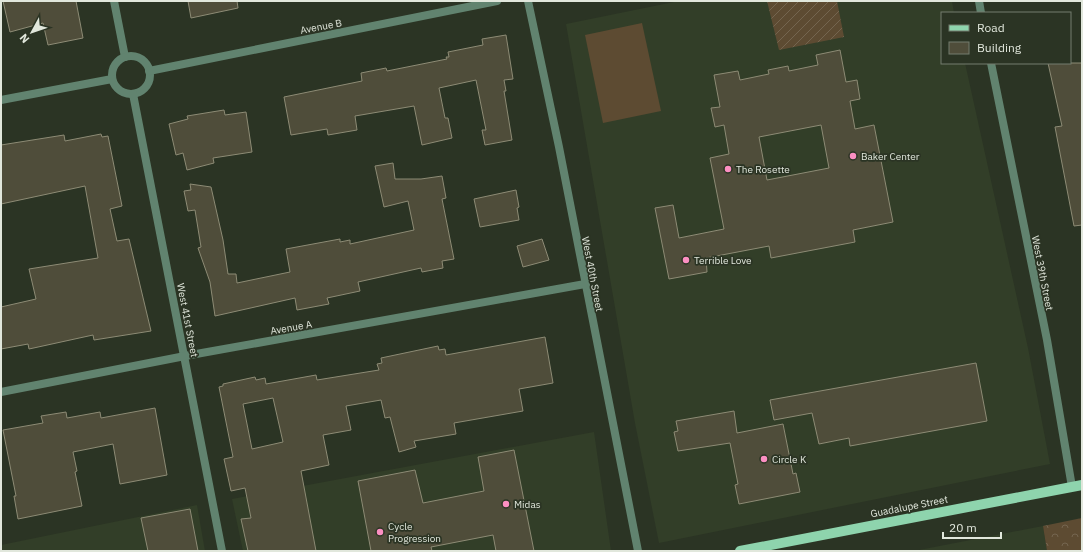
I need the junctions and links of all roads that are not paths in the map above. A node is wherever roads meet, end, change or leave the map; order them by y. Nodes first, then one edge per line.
1 (114, 1) edge
2 (497, 1) edge
3 (528, 1) edge
4 (979, 1) edge
5 (982, 12) edge
6 (126, 57) junction
7 (991, 64) edge
8 (150, 71) junction
9 (112, 79) junction
10 (133, 94) junction
11 (1, 100) edge
12 (585, 284) junction
13 (185, 356) junction
14 (1, 392) edge
15 (1077, 486) edge
16 (222, 551) edge
17 (638, 551) edge
18 (740, 551) edge

1 - 6 street
2 - 8 street, Avenue B
3 - 12 street, West 40th Street
4 - 5 street
6 - 8 street
6 - 9 street
7 - 15 street, West 39th Street
8 - 10 street
9 - 10 street
9 - 11 street
10 - 13 street, West 41st Street
12 - 13 street, Avenue A
12 - 17 street, West 40th Street
13 - 14 street, Avenue A
13 - 16 street, West 41st Street
15 - 18 main road, Guadalupe Street

